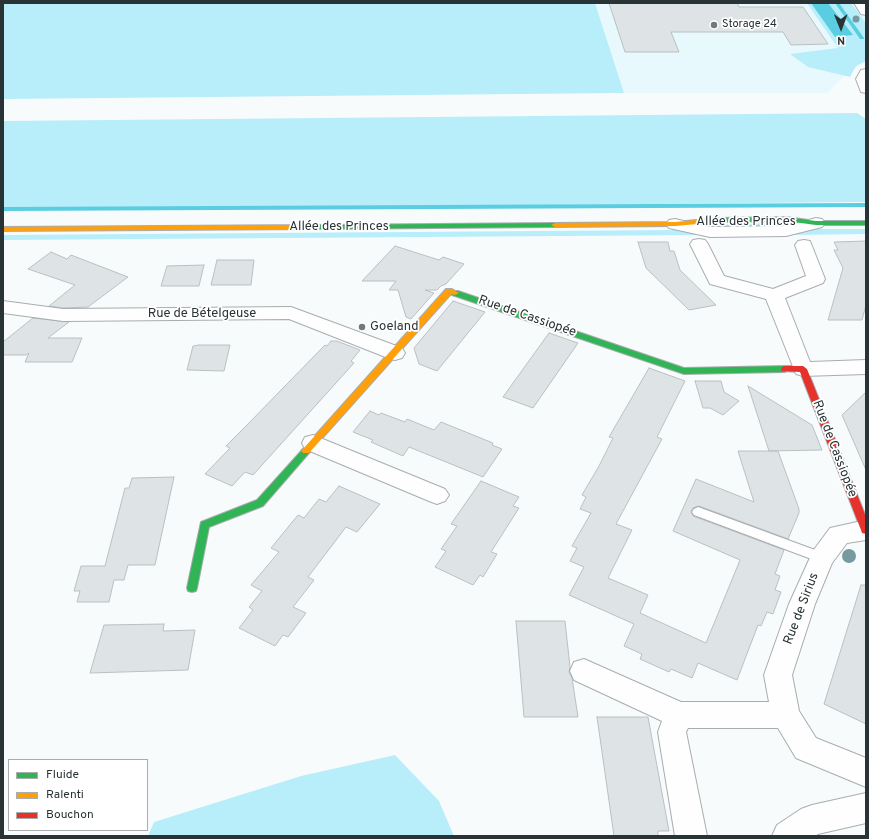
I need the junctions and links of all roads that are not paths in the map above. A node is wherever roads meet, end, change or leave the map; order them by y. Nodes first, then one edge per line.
1 (860, 3) edge
2 (866, 11) edge
3 (866, 73) edge
4 (866, 89) edge
5 (816, 223) joint
6 (866, 223) edge
7 (675, 224) joint
8 (3, 229) edge
9 (699, 244) dead end
10 (804, 244) dead end
11 (774, 296) junction
12 (3, 307) edge
13 (394, 352) junction
14 (866, 367) edge
15 (803, 369) junction
16 (314, 443) junction
17 (437, 495) dead end
18 (698, 512) dead end
19 (866, 530) edge
20 (822, 558) junction
21 (192, 588) dead end
22 (584, 671) dead end
23 (679, 715) junction
24 (786, 715) junction
25 (866, 774) edge
26 (866, 808) edge
27 (691, 836) edge
28 (788, 836) edge

1 - 2 street
3 - 4 street
5 - 6 street, Allée des Princes
5 - 7 street, Allée des Princes
7 - 8 street, Allée des Princes
9 - 11 street
10 - 11 street
11 - 15 street, Rue de Cassiopée
12 - 13 street, Rue de Bételgeuse
13 - 15 street, Rue de Cassiopée
13 - 16 street, Rue de Cassiopée
14 - 15 street
15 - 19 street, Rue de Cassiopée
16 - 17 street
16 - 21 street, Rue de Cassiopée
18 - 20 lane
19 - 20 street, Rue de Sirius
20 - 24 street, Rue de Sirius
22 - 23 street
23 - 24 street
23 - 27 street
24 - 25 street, Rue de Sirius
26 - 28 street

